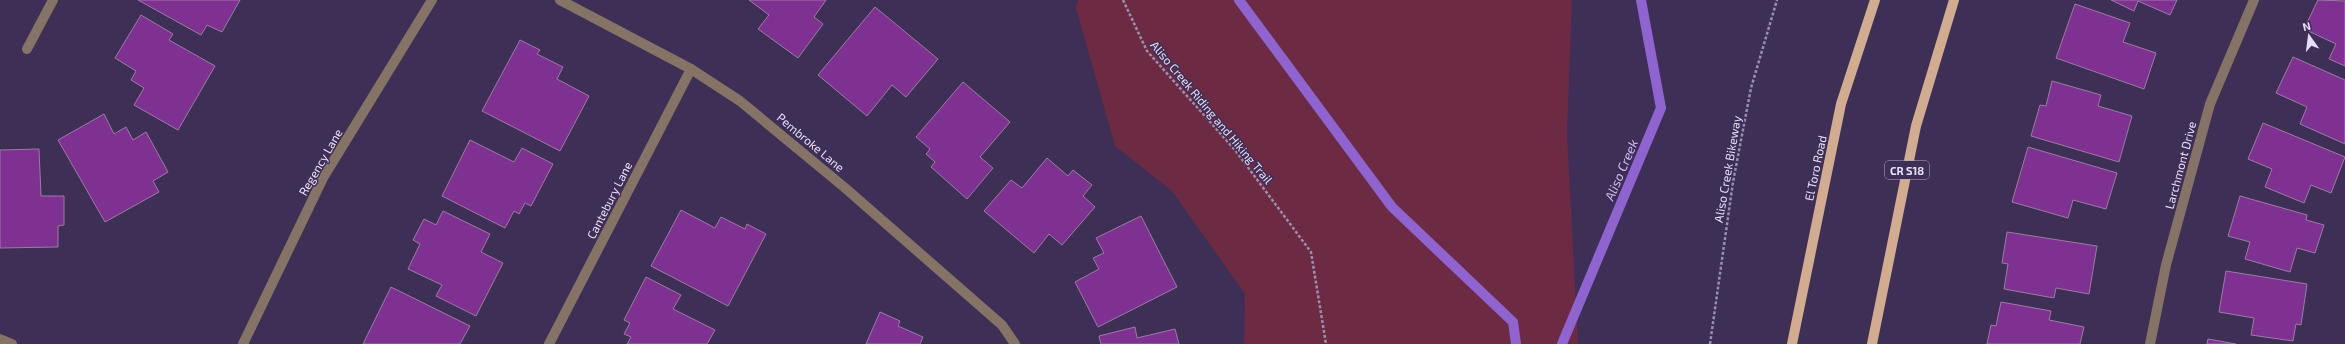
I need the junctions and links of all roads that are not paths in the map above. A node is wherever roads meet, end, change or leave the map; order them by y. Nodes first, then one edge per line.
1 (53, 0) edge
2 (432, 0) edge
3 (560, 0) edge
4 (1875, 0) edge
5 (1954, 0) edge
6 (2254, 0) edge
7 (27, 49) dead end
8 (691, 69) junction
9 (0, 339) edge
10 (12, 344) edge
11 (243, 344) edge
12 (549, 344) edge
13 (1016, 344) edge
14 (1792, 344) edge
15 (1872, 344) edge
16 (2150, 344) edge

1 - 7 street
2 - 11 street, Regency Lane
3 - 8 street, Pembroke Lane
4 - 14 main road, El Toro Road
5 - 15 main road, CR S18
6 - 16 street, Larchmont Drive
8 - 12 street, Cantebury Lane
8 - 13 street, Pembroke Lane
9 - 10 street

